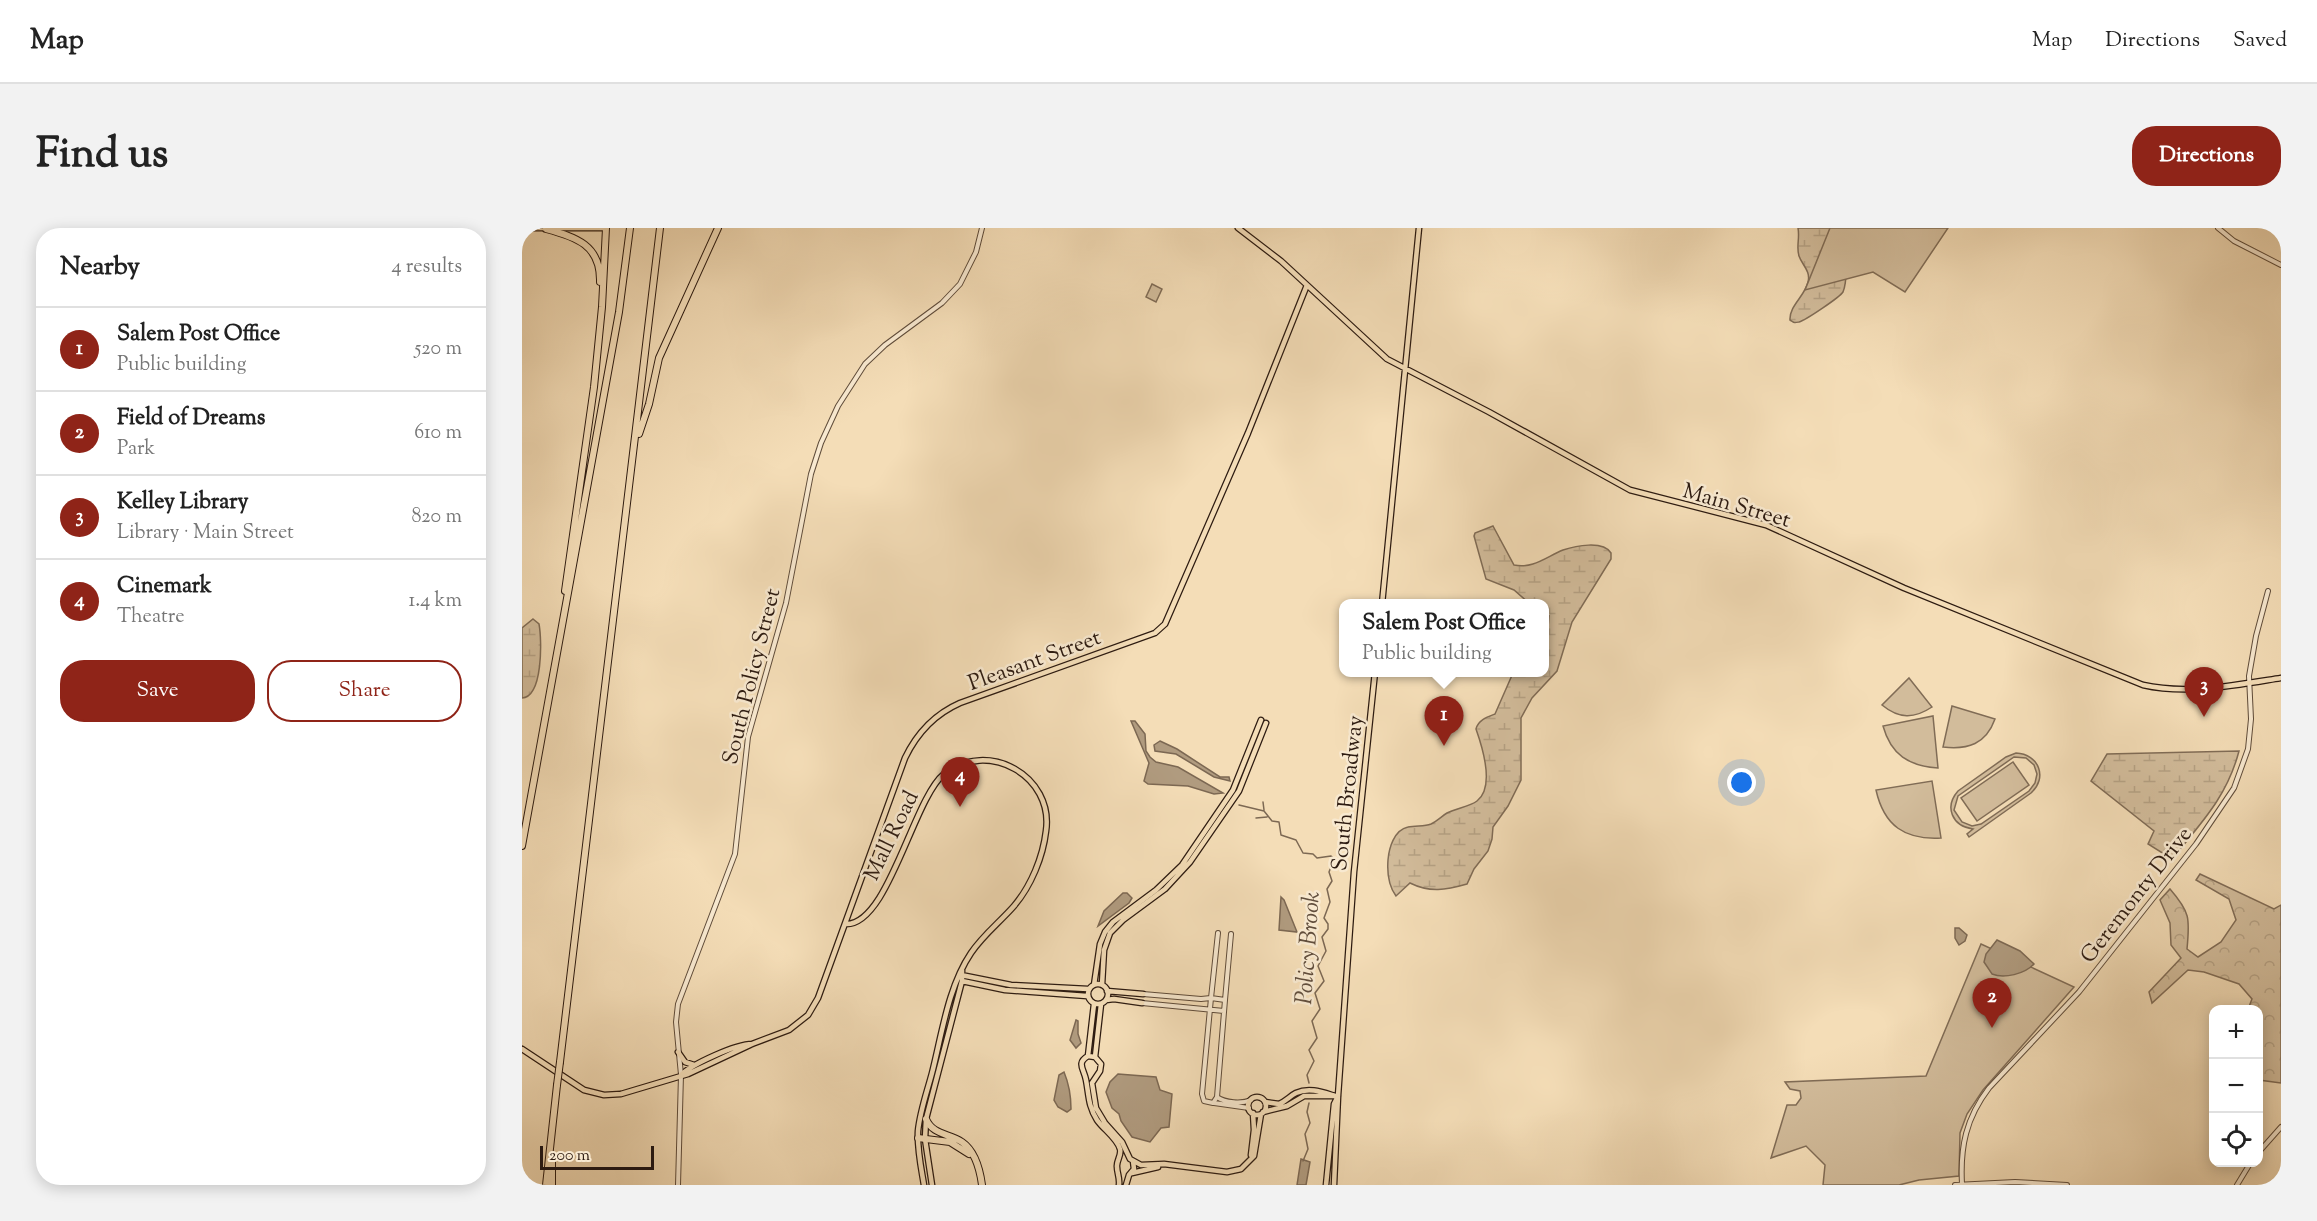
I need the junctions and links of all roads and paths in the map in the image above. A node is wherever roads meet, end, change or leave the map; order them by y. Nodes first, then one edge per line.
1 (523, 228) edge
2 (605, 228) edge
3 (660, 228) edge
4 (982, 228) edge
5 (1238, 228) edge
6 (1419, 228) edge
7 (2218, 228) edge
8 (546, 229) edge
9 (630, 230) edge
10 (716, 230) edge
11 (2281, 265) edge
12 (1307, 285) junction
13 (598, 330) junction
14 (1404, 369) junction
15 (634, 445) junction
16 (2268, 591) dead end
17 (1382, 599) edge
18 (557, 652) junction
19 (1374, 677) edge
20 (2281, 678) edge
21 (2249, 682) junction
22 (522, 846) edge
23 (845, 924) junction
24 (1218, 933) dead end
25 (1231, 934) dead end
26 (961, 976) junction
27 (1094, 985) junction
28 (1102, 985) junction
29 (1089, 989) junction
30 (1107, 991) junction
31 (1143, 994) joint
32 (1087, 996) junction
33 (1211, 998) junction
34 (1106, 1000) junction
35 (1226, 1000) junction
36 (1142, 1003) joint
37 (1094, 1004) junction
38 (1101, 1004) junction
39 (1210, 1010) junction
40 (1224, 1011) junction
41 (752, 1044) junction
42 (522, 1049) edge
43 (678, 1052) junction
44 (1088, 1056) junction
45 (1095, 1057) junction
46 (697, 1064) junction
47 (1083, 1072) junction
48 (1098, 1074) junction
49 (681, 1075) junction
50 (1338, 1096) junction
51 (1217, 1097) junction
52 (1251, 1100) junction
53 (1265, 1102) junction
54 (1214, 1103) junction
55 (1251, 1111) junction
56 (1262, 1113) junction
57 (926, 1119) junction
58 (2281, 1127) edge
59 (552, 1130) junction
60 (922, 1138) junction
61 (2263, 1148) edge
62 (974, 1158) junction
63 (1132, 1160) junction
64 (1118, 1162) junction
65 (1248, 1163) junction
66 (1167, 1166) junction
67 (2248, 1167) edge
68 (1119, 1173) junction
69 (1130, 1174) junction
70 (1962, 1184) edge
71 (546, 1185) edge
72 (552, 1185) edge
73 (678, 1185) edge
74 (924, 1185) edge
75 (932, 1185) edge
76 (982, 1185) edge
77 (1119, 1185) edge
78 (1126, 1185) edge
79 (1326, 1185) edge
80 (1334, 1185) edge
81 (1955, 1185) edge
82 (2067, 1185) edge
83 (2237, 1185) edge

1 - 8 main road
2 - 8 main road
2 - 13 highway
3 - 15 highway
4 - 43 street, South Policy Street
5 - 12 main road, Main Street
6 - 14 main road
7 - 11 street
8 - 13 highway
9 - 18 highway
10 - 15 highway
12 - 14 main road, Main Street
12 - 23 main road, Pleasant Street
13 - 18 highway
14 - 17 main road
14 - 21 main road, Main Street
15 - 59 highway, bridge
16 - 21 street, Geremonty Drive
18 - 22 highway
19 - 50 main road, South Broadway
20 - 21 main road, Main Street
21 - 70 street, Geremonty Drive
23 - 26 main road, Mall Road
23 - 41 main road, Pleasant Street
24 - 33 street
25 - 35 street
26 - 29 main road
26 - 32 main road
26 - 57 main road, Mall Road
26 - 60 main road, Mall Road
27 - 28 main road
27 - 28 main road
27 - 29 main road
28 - 30 main road
29 - 32 main road
30 - 31 main road
30 - 34 main road
31 - 33 street
32 - 37 main road
33 - 35 street
33 - 39 street
34 - 36 main road
34 - 38 main road
35 - 40 street
36 - 39 street
37 - 38 main road
37 - 44 main road
38 - 45 main road
39 - 40 street
39 - 54 street
40 - 51 street
41 - 46 main road, Pleasant Street
41 - 49 main road, Pleasant Street
42 - 49 main road
43 - 46 main road
43 - 49 street, South Policy Street
44 - 45 main road
44 - 47 main road
45 - 48 main road
46 - 49 main road, Pleasant Street
47 - 48 main road
47 - 64 main road
48 - 63 main road
49 - 73 street, South Policy Street
50 - 53 main road
50 - 56 main road
50 - 79 main road, South Broadway
50 - 80 main road, South Broadway
51 - 52 street
51 - 54 street
52 - 53 main road
52 - 55 main road
53 - 56 main road
54 - 55 street
55 - 56 main road
55 - 65 main road
56 - 65 main road
57 - 60 main road, Mall Road
57 - 62 highway
58 - 61 street
59 - 71 highway
59 - 72 highway
60 - 62 highway
60 - 74 main road, Mall Road
60 - 75 main road, Mall Road
62 - 76 highway
63 - 64 main road
63 - 66 main road
63 - 69 main road
64 - 68 main road
65 - 66 main road
66 - 69 main road
67 - 83 street
68 - 69 main road
68 - 77 main road
69 - 78 main road
70 - 81 street
70 - 82 street

